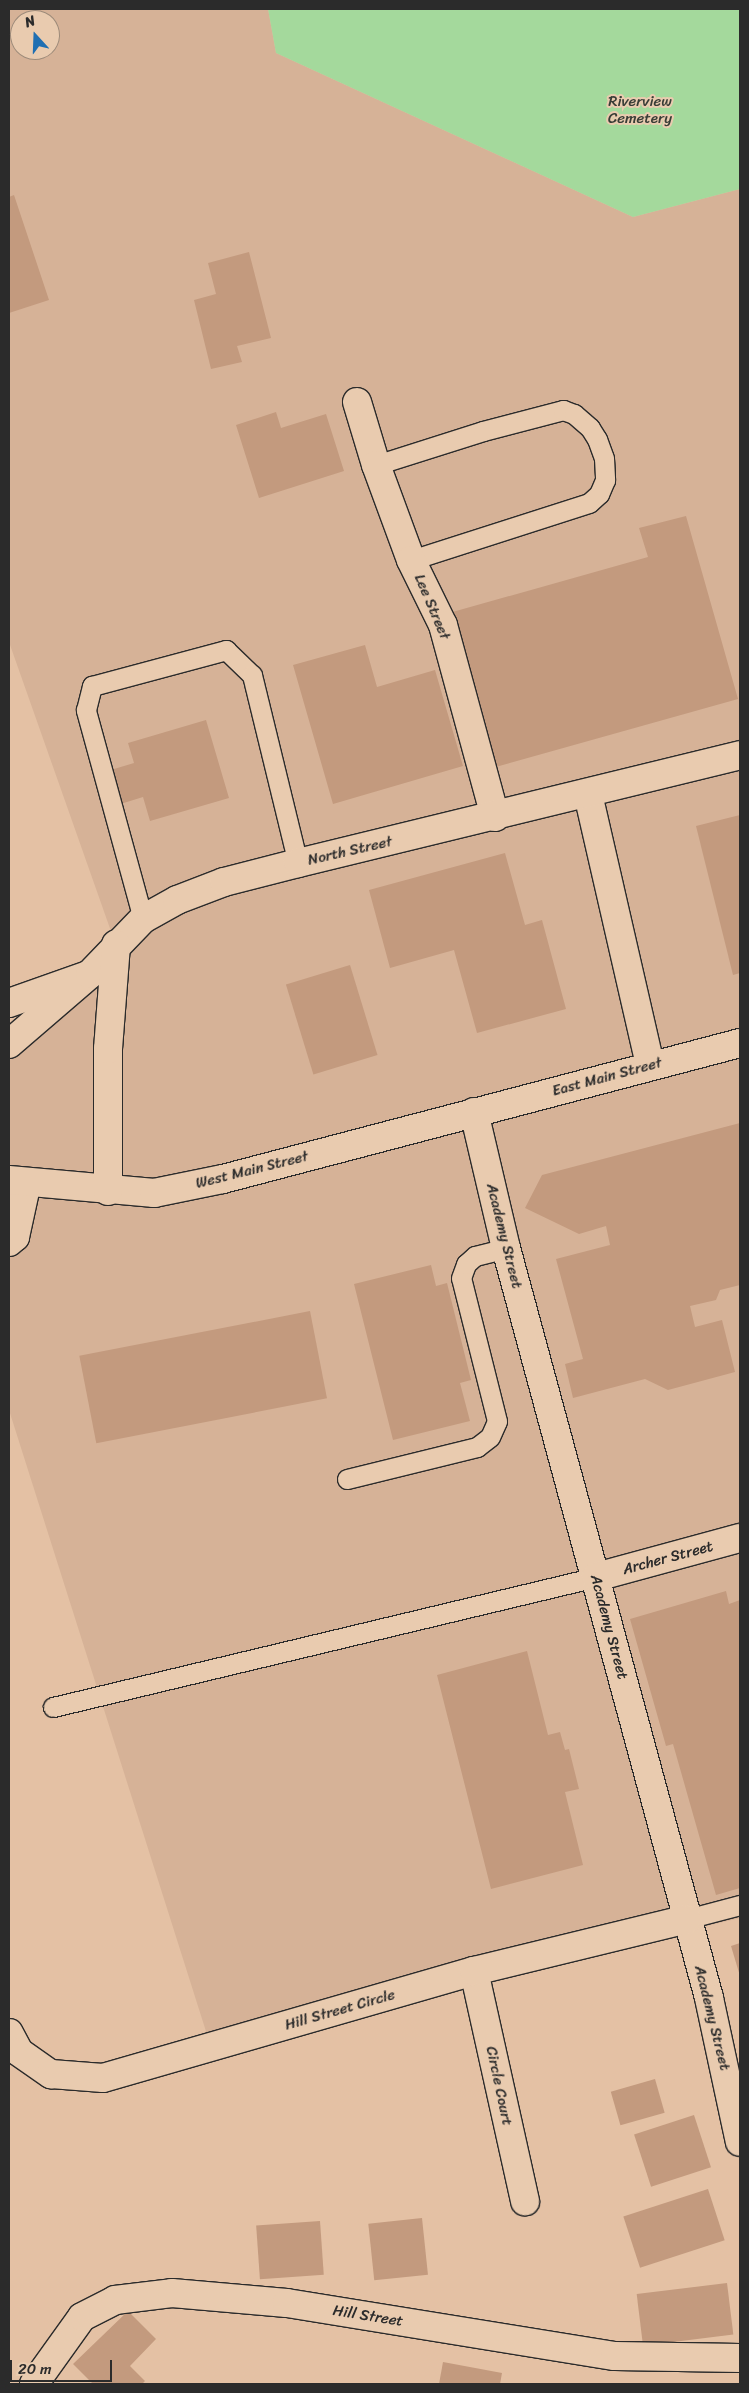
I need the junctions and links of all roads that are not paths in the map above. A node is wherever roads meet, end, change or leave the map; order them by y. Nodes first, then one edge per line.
1 (357, 402) dead end
2 (376, 465) junction
3 (411, 560) junction
4 (740, 755) edge
5 (588, 794) junction
6 (495, 817) junction
7 (298, 863) junction
8 (143, 919) junction
9 (116, 944) junction
10 (90, 974) junction
11 (9, 1003) edge
12 (740, 1043) edge
13 (9, 1044) edge
14 (650, 1065) junction
15 (474, 1112) junction
16 (18, 1181) edge
17 (108, 1191) junction
18 (9, 1242) edge
19 (506, 1248) junction
20 (347, 1479) dead end
21 (740, 1538) edge
22 (596, 1577) junction
23 (54, 1707) dead end
24 (740, 1905) edge
25 (687, 1919) junction
26 (474, 1971) junction
27 (9, 2033) edge
28 (740, 2142) edge
29 (525, 2201) dead end
30 (740, 2358) edge
31 (34, 2384) edge

1 - 2 street, Lee Street
2 - 3 street, Lee Street
2 - 3 lane
3 - 6 street, Lee Street
4 - 5 street, North Street
5 - 6 street, North Street
5 - 14 street
6 - 7 street, North Street
7 - 8 street, North Street
7 - 8 lane
8 - 9 street, North Street
9 - 10 street, North Street
9 - 17 street
10 - 11 street
10 - 13 street, North Street
12 - 14 street, East Main Street
14 - 15 street, East Main Street
15 - 17 street, West Main Street
15 - 19 street, Academy Street
16 - 17 street, West Main Street
16 - 18 street, West Main Street
19 - 20 lane
19 - 22 street, Academy Street
21 - 22 street, Archer Street
22 - 23 lane
22 - 25 street, Academy Street
24 - 25 lane
25 - 26 street, Hill Street Circle
25 - 28 street, Academy Street
26 - 27 street, Hill Street Circle
26 - 29 street, Circle Court
30 - 31 street, Hill Street

